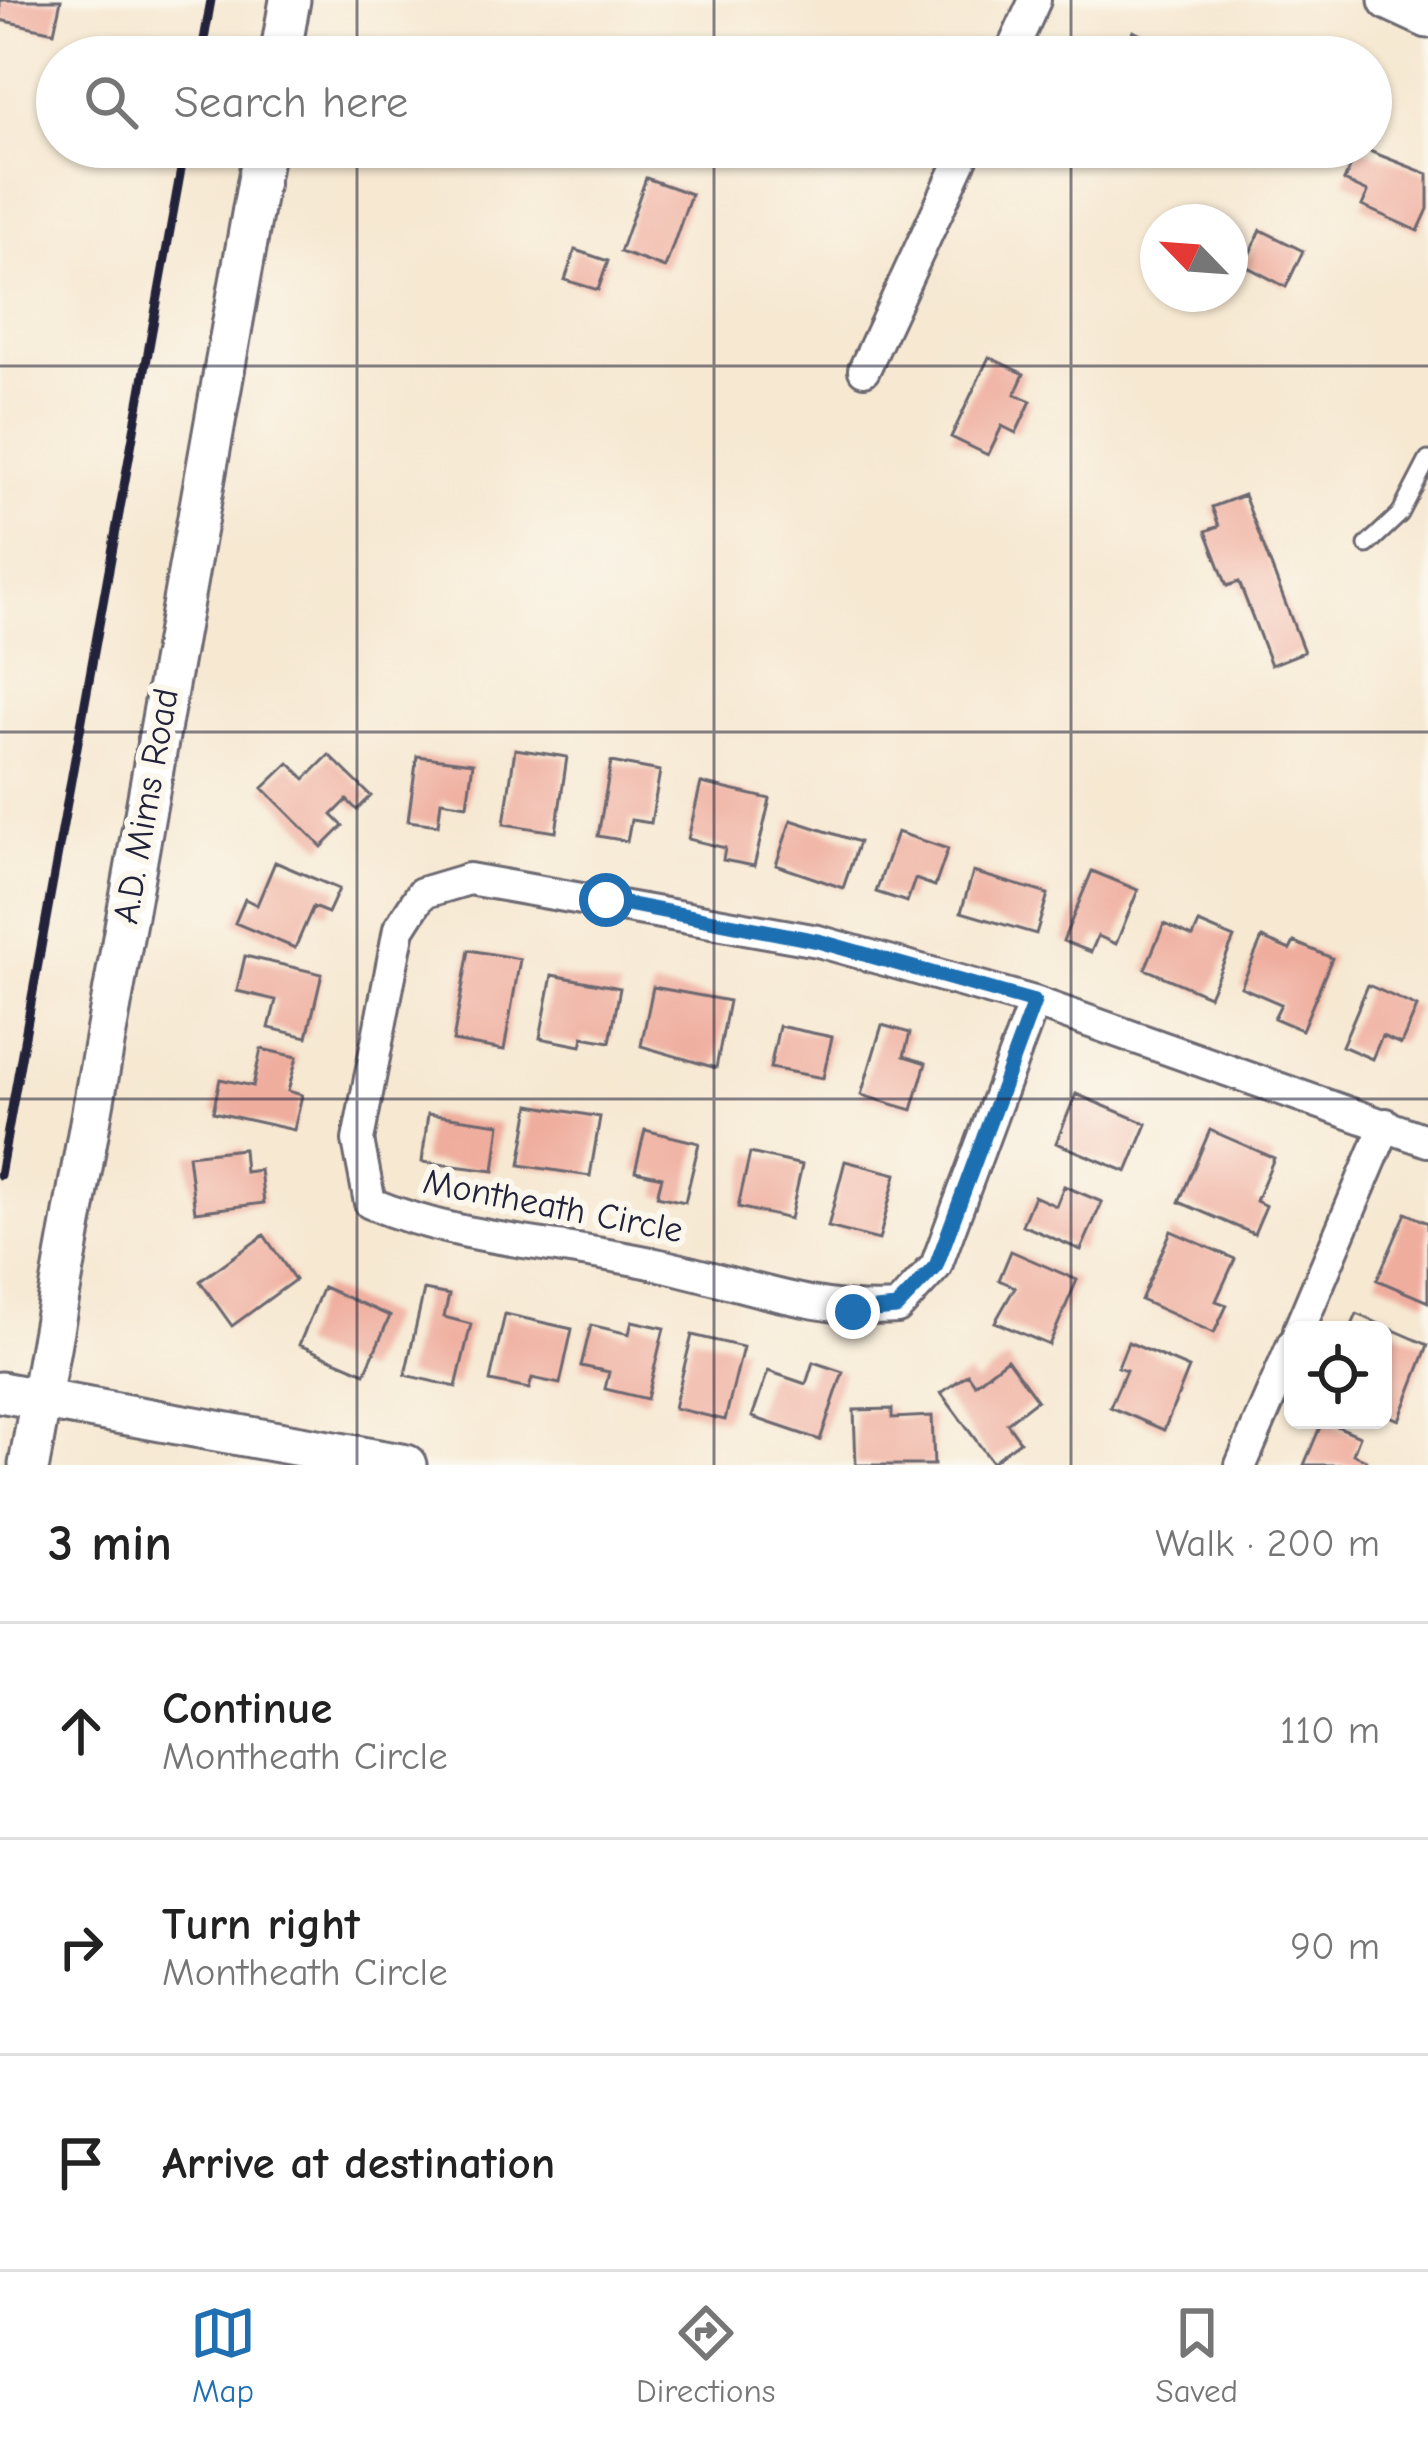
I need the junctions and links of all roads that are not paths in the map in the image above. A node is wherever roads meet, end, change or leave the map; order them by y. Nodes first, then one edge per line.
1 (290, 0) edge
2 (1035, 0) edge
3 (1389, 0) edge
4 (1428, 18) edge
5 (284, 36) edge
6 (1019, 36) edge
7 (260, 168) edge
8 (957, 168) edge
9 (864, 370) dead end
10 (1428, 460) edge
11 (1367, 545) dead end
12 (1034, 1002) junction
13 (1386, 1124) junction
14 (1428, 1141) edge
15 (1303, 1321) edge
16 (1284, 1365) edge
17 (0, 1392) edge
18 (40, 1399) junction
19 (29, 1465) edge
20 (406, 1465) edge
21 (1241, 1465) edge

1 - 5 street
2 - 6 street
3 - 4 street
7 - 18 street, A.D. Mims Road
8 - 9 street
10 - 11 lane
12 - 12 street, Montheath Circle
12 - 13 street, Montheath Circle
13 - 14 street, Montheath Circle
13 - 15 street
16 - 21 street
17 - 18 street
18 - 19 street, A.D. Mims Road
18 - 20 street

